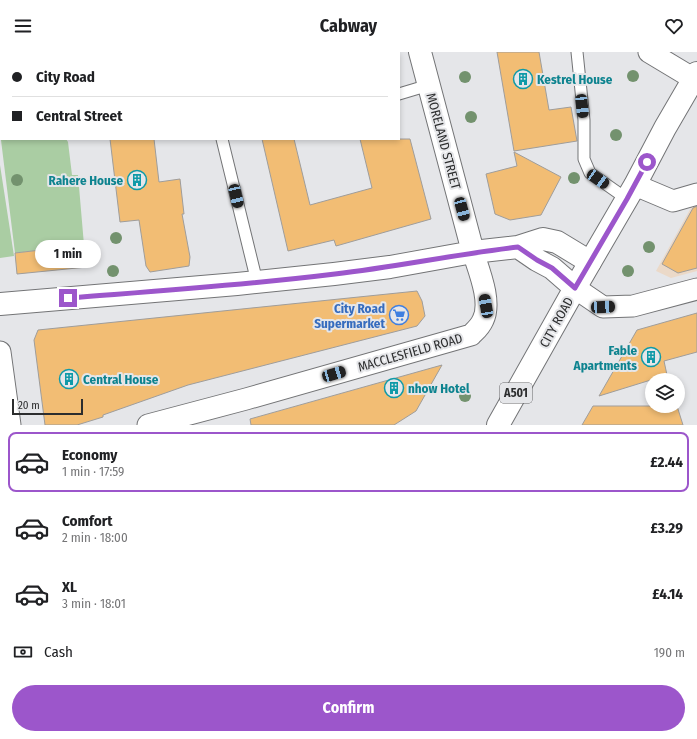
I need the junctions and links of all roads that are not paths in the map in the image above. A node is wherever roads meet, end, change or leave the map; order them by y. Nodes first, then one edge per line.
1 (420, 52) edge
2 (577, 52) edge
3 (649, 52) edge
4 (695, 76) edge
5 (429, 85) junction
6 (400, 94) edge
7 (222, 140) edge
8 (631, 192) junction
9 (697, 194) edge
10 (518, 247) junction
11 (474, 252) junction
12 (590, 262) junction
13 (257, 282) junction
14 (575, 288) junction
15 (697, 289) edge
16 (0, 304) edge
17 (0, 352) edge
18 (10, 425) edge
19 (148, 425) edge
20 (498, 425) edge

1 - 5 main road, MORELAND STREET
2 - 8 lane
3 - 4 street
4 - 8 main road, CITY ROAD / A501
5 - 6 lane
5 - 11 main road, MORELAND STREET
7 - 13 lane
8 - 9 street
8 - 12 main road, CITY ROAD / A501
10 - 11 main road
10 - 12 main road
10 - 14 main road
11 - 13 main road
11 - 19 street, MACCLESFIELD ROAD
12 - 14 main road, CITY ROAD / A501
13 - 16 main road
14 - 15 street
14 - 20 main road, CITY ROAD / A501
17 - 18 street

